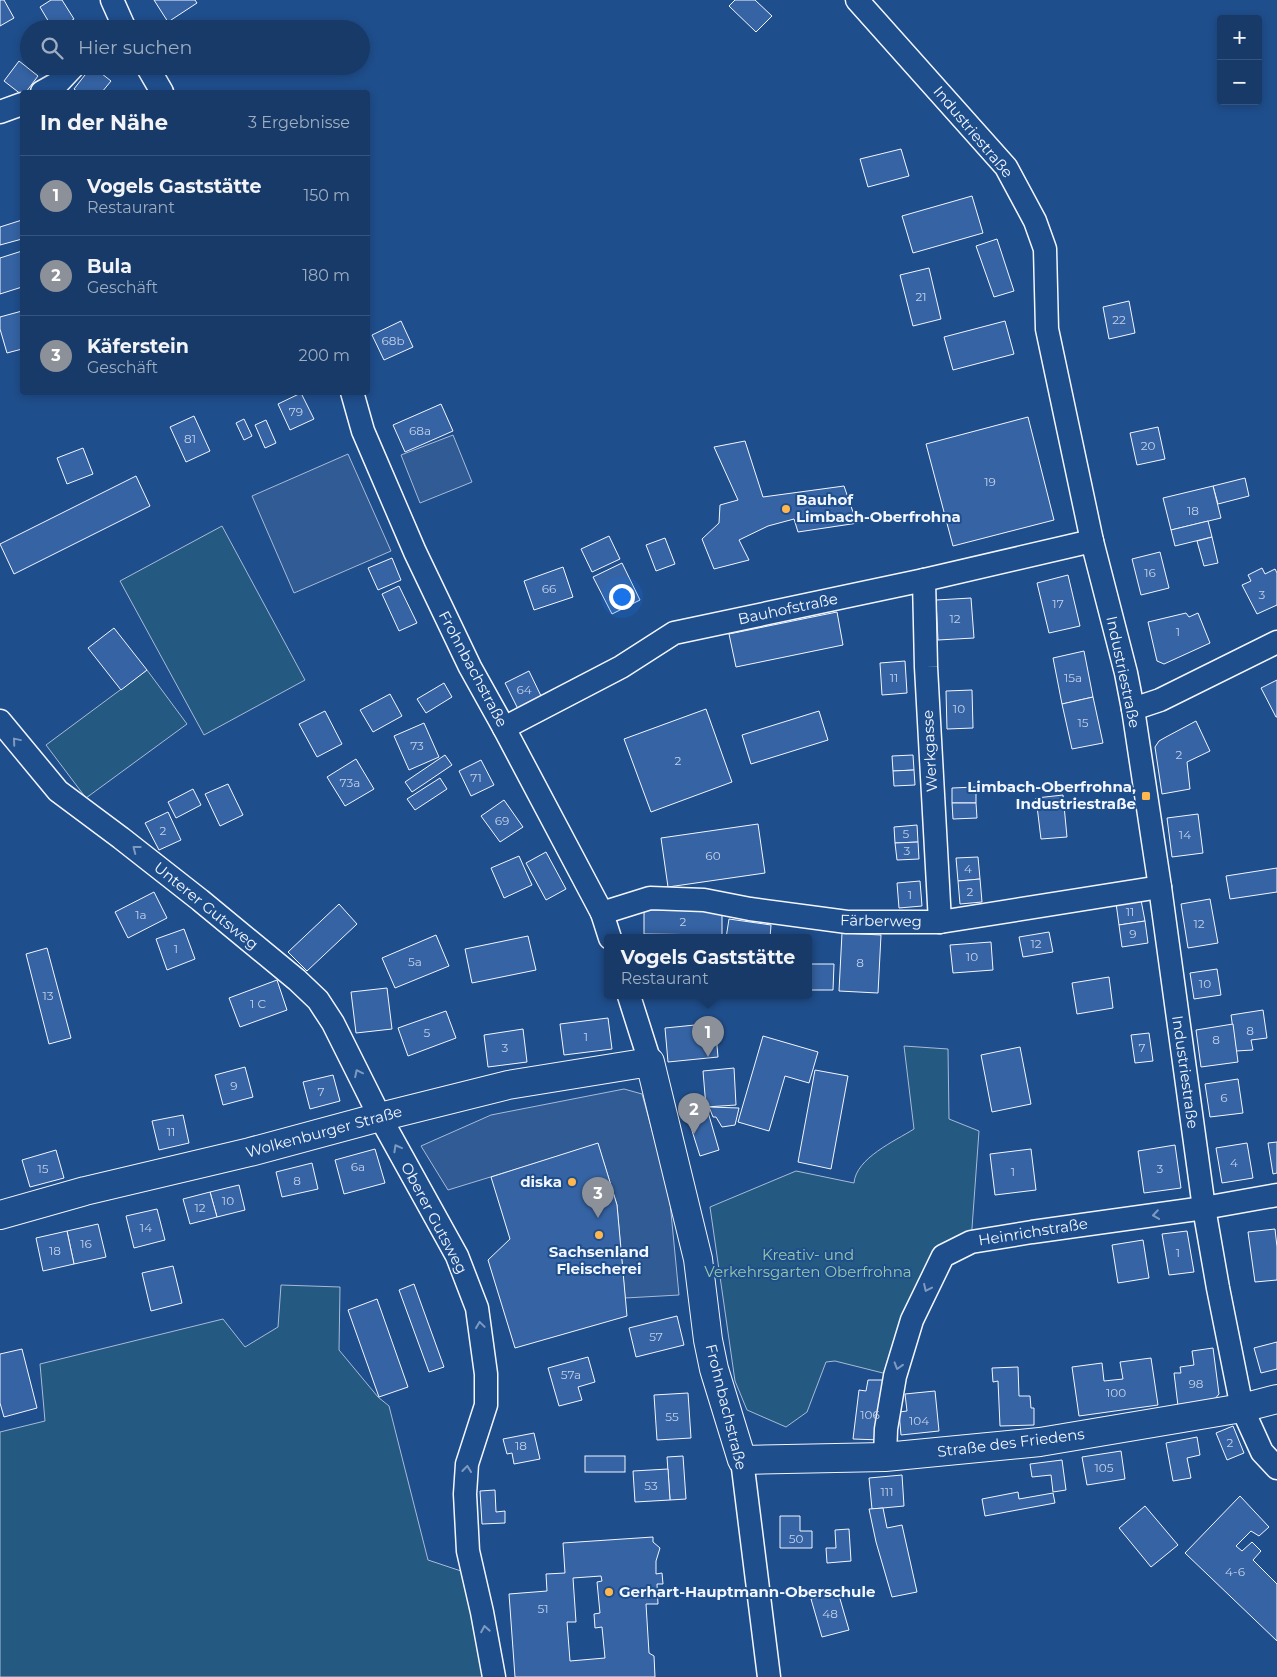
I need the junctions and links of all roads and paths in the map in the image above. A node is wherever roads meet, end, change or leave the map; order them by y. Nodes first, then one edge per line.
1 (857, 0) edge
2 (66, 75) edge
3 (152, 75) edge
4 (46, 90) edge
5 (161, 90) edge
6 (20, 105) edge
7 (0, 112) edge
8 (353, 395) edge
9 (1092, 540) junction
10 (924, 580) junction
11 (1277, 642) edge
12 (1133, 709) junction
13 (0, 721) edge
14 (504, 728) junction
15 (1160, 887) junction
16 (602, 913) junction
17 (940, 922) junction
18 (609, 934) edge
19 (630, 999) edge
20 (650, 1062) junction
21 (380, 1117) junction
22 (1277, 1195) edge
23 (1204, 1208) junction
24 (0, 1215) edge
25 (1277, 1399) edge
26 (1242, 1408) junction
27 (885, 1457) junction
28 (742, 1460) junction
29 (1277, 1468) edge
30 (494, 1677) edge
31 (769, 1677) edge

1 - 9 street, Industriestraße
2 - 4 street
3 - 5 street
6 - 7 street
8 - 14 street, Frohnbachstraße
9 - 10 street, Bauhofstraße
9 - 12 street, Industriestraße
10 - 14 street, Bauhofstraße
10 - 17 street, Werkgasse
11 - 12 street
12 - 15 street, Industriestraße
21 -> 13 street, Unterer Gutsweg
14 - 16 street, Frohnbachstraße
15 - 17 street, Färberweg
15 - 23 street, Industriestraße
16 - 17 street, Färberweg
16 - 18 street, Frohnbachstraße
19 - 20 street, Frohnbachstraße
20 - 21 main road, Wolkenburger Straße
20 - 28 main road, Frohnbachstraße
21 - 24 main road, Wolkenburger Straße
30 -> 21 street, Oberer Gutsweg
22 - 23 street, Heinrichstraße
23 - 26 street, Industriestraße
23 -> 27 street, Heinrichstraße
25 - 26 main road, Straße des Friedens
26 - 27 main road, Straße des Friedens
26 - 29 street, Industriestraße
27 - 28 main road, Straße des Friedens
28 - 31 street, Frohnbachstraße

